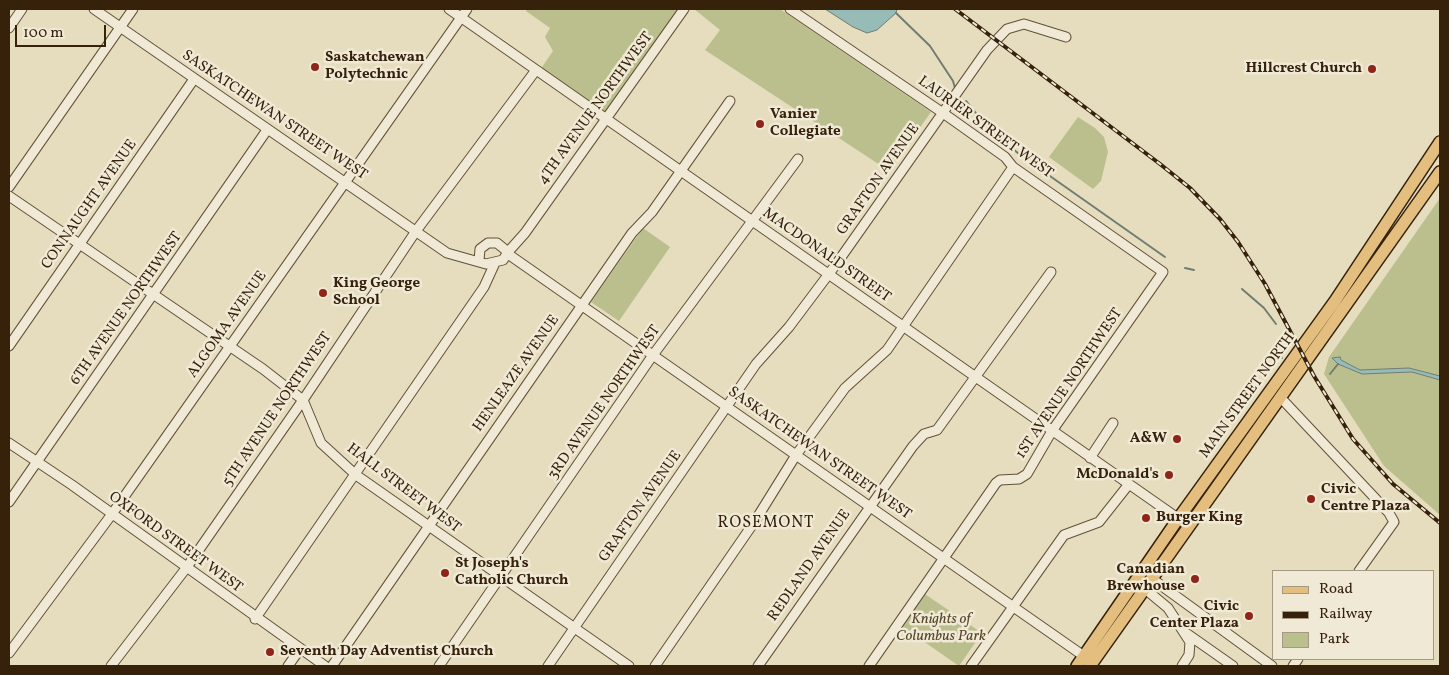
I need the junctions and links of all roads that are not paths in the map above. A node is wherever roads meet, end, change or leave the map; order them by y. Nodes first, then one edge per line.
1 (22, 9) edge
2 (94, 9) edge
3 (133, 9) edge
4 (449, 9) edge
5 (467, 9) edge
6 (684, 9) edge
7 (790, 9) edge
8 (461, 17) junction
9 (120, 27) junction
10 (9, 28) edge
11 (1066, 37) dead end
12 (536, 70) junction
13 (194, 79) junction
14 (730, 101) dead end
15 (943, 113) junction
16 (606, 119) junction
17 (267, 130) junction
18 (1440, 142) edge
19 (798, 159) dead end
20 (1014, 167) junction
21 (680, 171) junction
22 (1440, 172) edge
23 (346, 182) junction
24 (9, 186) edge
25 (9, 196) edge
26 (753, 222) junction
27 (416, 231) junction
28 (79, 245) junction
29 (439, 246) junction
30 (480, 249) junction
31 (503, 255) junction
32 (481, 263) junction
33 (1051, 272) dead end
34 (1163, 272) joint
35 (827, 274) junction
36 (484, 287) junction
37 (154, 294) junction
38 (582, 305) junction
39 (904, 327) junction
40 (9, 346) edge
41 (230, 346) junction
42 (653, 355) junction
43 (976, 378) junction
44 (1280, 397) junction
45 (303, 400) junction
46 (728, 407) junction
47 (1112, 424) dead end
48 (1052, 431) junction
49 (9, 443) edge
50 (796, 455) junction
51 (1090, 458) junction
52 (37, 463) junction
53 (356, 475) junction
54 (1129, 484) junction
55 (9, 502) edge
56 (870, 507) junction
57 (112, 514) junction
58 (1178, 519) junction
59 (428, 526) junction
60 (1189, 526) junction
61 (944, 559) junction
62 (186, 567) junction
63 (1360, 570) edge
64 (501, 577) junction
65 (1148, 583) junction
66 (1013, 607) junction
67 (255, 619) junction
68 (574, 628) junction
69 (1184, 632) junction
70 (300, 649) junction
71 (9, 653) edge
72 (1086, 663) edge
73 (111, 666) edge
74 (288, 666) edge
75 (325, 666) edge
76 (332, 666) edge
77 (439, 666) edge
78 (548, 666) edge
79 (629, 666) edge
80 (654, 666) edge
81 (758, 666) edge
82 (869, 666) edge
83 (972, 666) edge
84 (1182, 666) edge
85 (1233, 666) edge
86 (1272, 666) edge

1 - 10 street
2 - 9 street, SASKATCHEWAN STREET WEST
3 - 9 street
4 - 8 street, MACDONALD STREET
5 - 8 street, ALGOMA AVENUE
6 - 16 street, 4TH AVENUE NORTHWEST
7 - 15 street, LAURIER STREET WEST
8 - 12 street, MACDONALD STREET
8 - 23 street, ALGOMA AVENUE
9 - 13 street, SASKATCHEWAN STREET WEST
9 - 24 street
11 - 15 street, GRAFTON AVENUE
12 - 16 street, MACDONALD STREET
12 - 27 street, 5TH AVENUE NORTHWEST
13 - 17 street, SASKATCHEWAN STREET WEST
13 - 28 street, CONNAUGHT AVENUE
14 - 21 street, HENLEAZE AVENUE
15 - 20 street, LAURIER STREET WEST
15 - 35 street, GRAFTON AVENUE
16 - 21 street, MACDONALD STREET
16 - 31 street, 4TH AVENUE NORTHWEST
17 - 23 street, SASKATCHEWAN STREET WEST
17 - 37 street, 6TH AVENUE NORTHWEST
18 - 58 main road, MAIN STREET NORTH
19 - 26 street, 3RD AVENUE NORTHWEST
20 - 34 street, LAURIER STREET WEST
20 - 39 street
21 - 26 street, MACDONALD STREET
21 - 38 street, HENLEAZE AVENUE
22 - 44 main road, MAIN STREET NORTH
23 - 27 street, SASKATCHEWAN STREET WEST
23 - 41 street, ALGOMA AVENUE
25 - 28 street
26 - 35 street, MACDONALD STREET
26 - 42 street, 3RD AVENUE NORTHWEST
27 - 29 street, SASKATCHEWAN STREET WEST
27 - 45 street, 5TH AVENUE NORTHWEST
28 - 37 street
28 - 40 street, CONNAUGHT AVENUE
29 - 30 street, SASKATCHEWAN STREET WEST
29 - 32 street, SASKATCHEWAN STREET WEST
30 - 31 street, SASKATCHEWAN STREET WEST
30 - 32 street
31 - 32 street, SASKATCHEWAN STREET WEST
31 - 36 street
31 - 38 street, SASKATCHEWAN STREET WEST
32 - 36 street
33 - 43 street, REDLAND AVENUE
34 - 48 street, 1ST AVENUE NORTHWEST
35 - 39 street, MACDONALD STREET
35 - 46 street, GRAFTON AVENUE
36 - 53 street
37 - 41 street
37 - 52 street, 6TH AVENUE NORTHWEST
38 - 42 street, SASKATCHEWAN STREET WEST
38 - 59 street, HENLEAZE AVENUE
39 - 43 street, MACDONALD STREET
39 - 50 street
41 - 45 street
41 - 57 street, ALGOMA AVENUE
42 - 46 street, SASKATCHEWAN STREET WEST
42 - 64 street, 3RD AVENUE NORTHWEST
43 - 48 street, MACDONALD STREET
43 - 56 street, REDLAND AVENUE
44 - 60 main road, MAIN STREET NORTH
44 - 63 street
45 - 53 street, HALL STREET WEST
45 - 62 street, 5TH AVENUE NORTHWEST
46 - 50 street, SASKATCHEWAN STREET WEST
46 - 68 street, GRAFTON AVENUE
47 - 51 street
48 - 51 street, MACDONALD STREET
48 - 61 street, 1ST AVENUE NORTHWEST
49 - 52 street, OXFORD STREET WEST
50 - 56 street, SASKATCHEWAN STREET WEST
50 - 80 street
51 - 54 street, MACDONALD STREET
52 - 55 street, 6TH AVENUE NORTHWEST
52 - 57 street, OXFORD STREET WEST
53 - 59 street, HALL STREET WEST
53 - 67 street
54 - 58 street, MACDONALD STREET
54 - 66 street
56 - 61 street, SASKATCHEWAN STREET WEST
56 - 81 street, REDLAND AVENUE
57 - 62 street, OXFORD STREET WEST
57 - 71 street, ALGOMA AVENUE
58 - 60 street, MACDONALD STREET
58 - 72 main road, MAIN STREET NORTH
59 - 64 street, HALL STREET WEST
59 - 76 street, HENLEAZE AVENUE
60 - 65 main road, MAIN STREET NORTH
61 - 66 street, SASKATCHEWAN STREET WEST
61 - 82 street, 1ST AVENUE NORTHWEST
62 - 67 street, OXFORD STREET WEST
62 - 73 street, 5TH AVENUE NORTHWEST
64 - 68 street, HALL STREET WEST
64 - 77 street, 3RD AVENUE NORTHWEST
65 - 69 street
65 - 72 main road, MAIN STREET NORTH
65 - 86 street
66 - 72 street, SASKATCHEWAN STREET WEST
66 - 83 street
67 - 70 street, OXFORD STREET WEST
68 - 78 street, GRAFTON AVENUE
68 - 79 street, HALL STREET WEST
69 - 84 street
69 - 85 street
70 - 74 street
70 - 75 street, OXFORD STREET WEST

